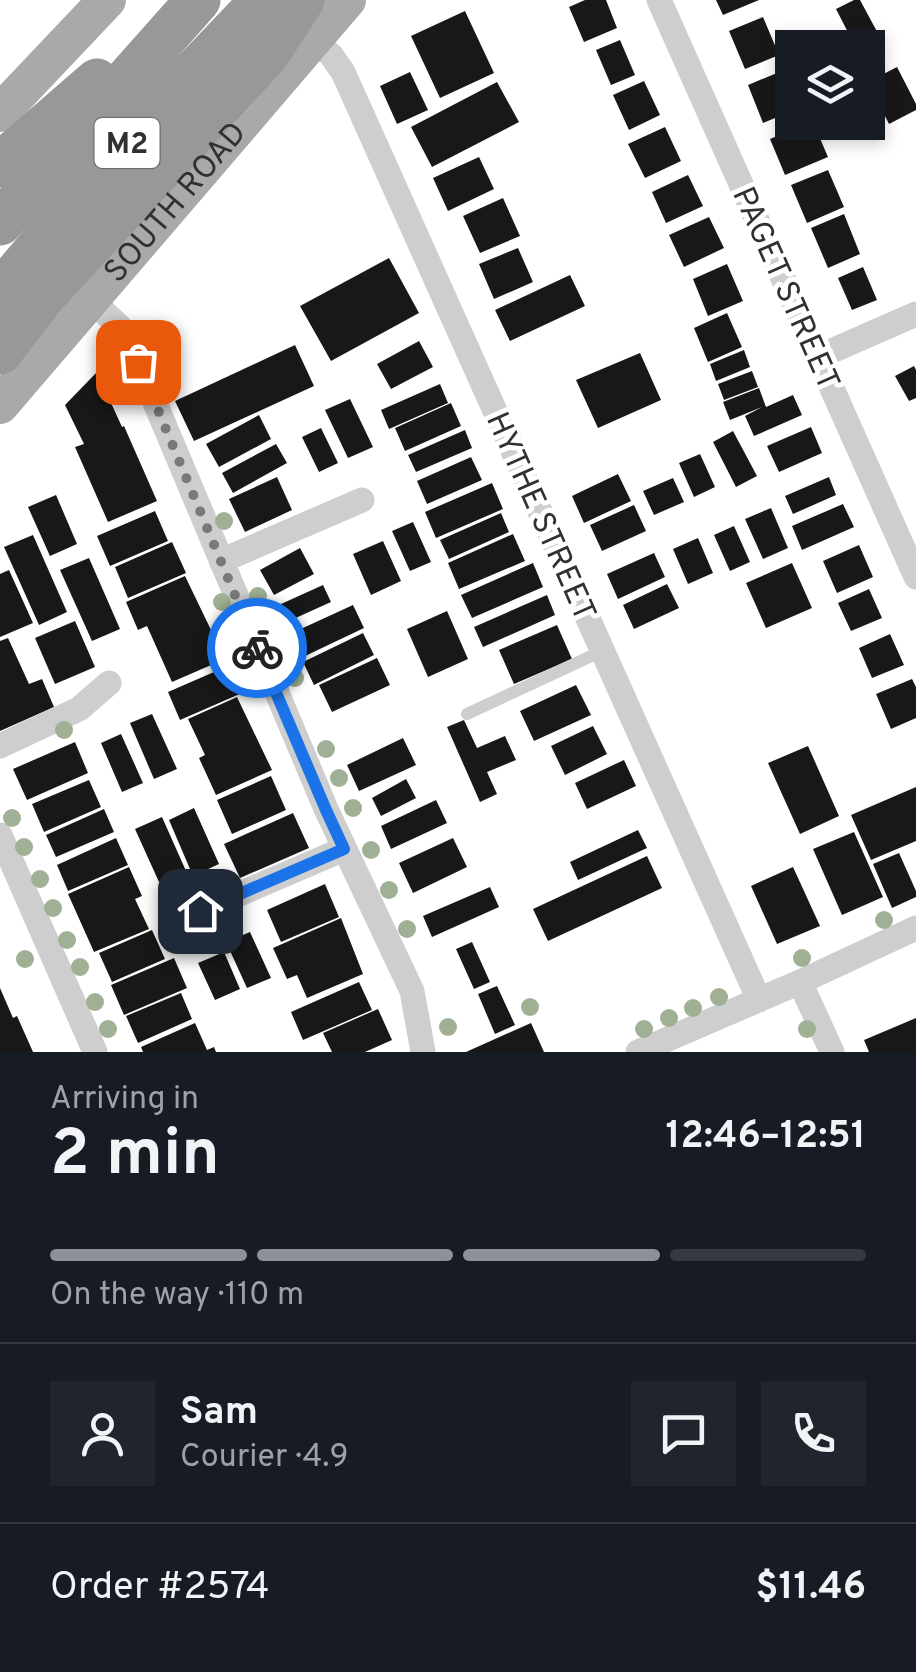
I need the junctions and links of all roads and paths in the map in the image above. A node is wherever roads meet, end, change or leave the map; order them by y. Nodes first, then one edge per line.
1 (107, 0) edge
2 (194, 0) edge
3 (263, 0) edge
4 (347, 0) edge
5 (658, 0) edge
6 (308, 20) edge
7 (4, 101) edge
8 (0, 165) edge
9 (0, 223) edge
10 (0, 293) edge
11 (90, 300) junction
12 (916, 314) edge
13 (0, 352) edge
14 (818, 358) junction
15 (0, 404) edge
16 (362, 500) dead end
17 (907, 534) edge
18 (221, 561) junction
19 (916, 576) edge
20 (602, 651) junction
21 (109, 684) dead end
22 (467, 714) dead end
23 (0, 746) edge
24 (0, 834) edge
25 (344, 849) junction
26 (200, 911) dead end
27 (916, 928) edge
28 (800, 982) junction
29 (759, 1000) junction
30 (95, 1052) edge
31 (423, 1052) edge
32 (638, 1052) edge
33 (832, 1052) edge

1 - 7 main road
2 - 8 highway
2 - 9 highway, M2
3 - 10 highway, M2
4 - 6 main road, SOUTH ROAD
5 - 14 street, PAGET STREET
6 - 11 main road, SOUTH ROAD
6 - 13 highway
6 - 20 street, HYTHE STREET
11 - 15 main road, SOUTH ROAD
11 - 18 street
12 - 14 street
14 - 17 street, PAGET STREET
16 - 18 street
17 - 19 street, PAGET STREET
18 - 25 street
20 - 22 lane
20 - 29 street, HYTHE STREET
21 - 23 street
24 - 30 street
25 - 26 street
25 - 31 street
27 - 28 street
28 - 29 street
28 - 33 street
29 - 32 street

